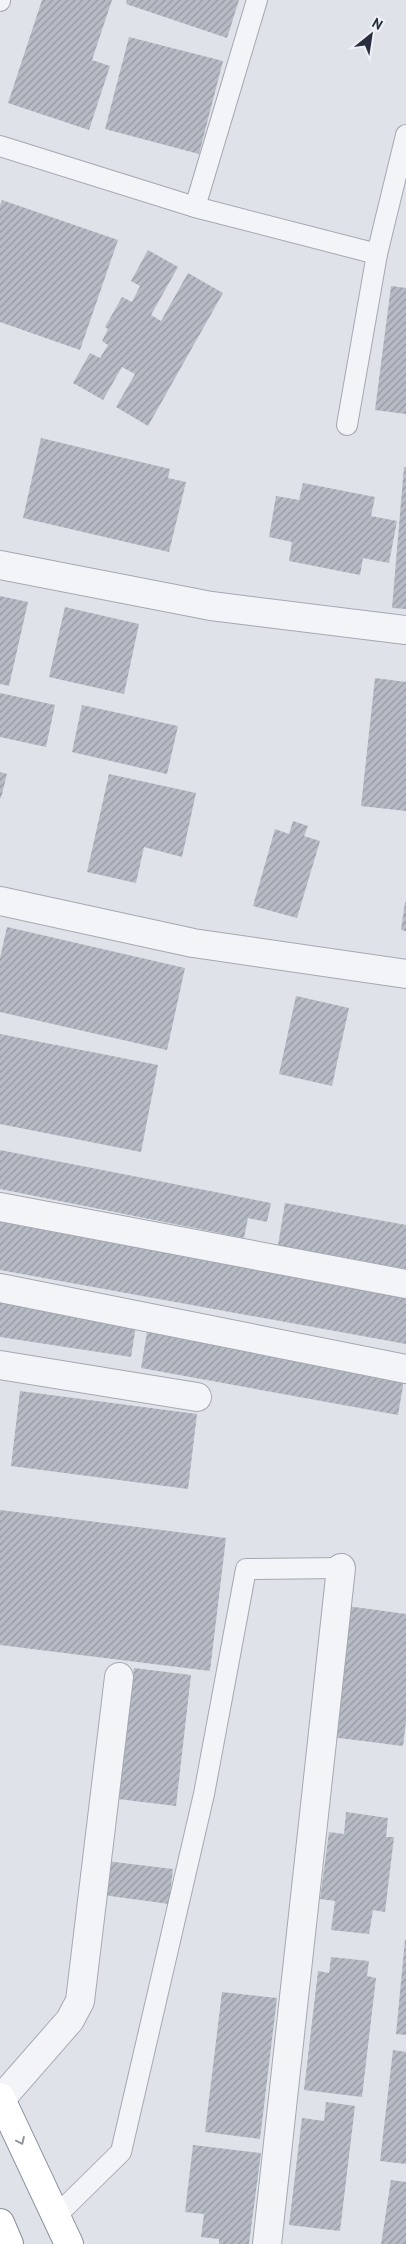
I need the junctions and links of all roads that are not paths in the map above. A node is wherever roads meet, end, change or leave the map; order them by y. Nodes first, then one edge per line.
1 (257, 0) edge
2 (406, 135) edge
3 (0, 146) edge
4 (195, 207) junction
5 (377, 254) junction
6 (347, 425) dead end
7 (0, 565) edge
8 (406, 630) edge
9 (0, 901) edge
10 (406, 974) edge
11 (0, 1207) edge
12 (406, 1284) edge
13 (0, 1288) edge
14 (0, 1365) edge
15 (406, 1369) edge
16 (197, 1397) dead end
17 (341, 1568) joint
18 (119, 1677) dead end
19 (0, 2098) edge
20 (56, 2216) junction
21 (0, 2224) edge
22 (9, 2244) edge
23 (69, 2244) edge
24 (267, 2244) edge

1 - 4 lane
2 - 5 lane
3 - 4 lane
4 - 5 lane
5 - 6 lane
7 - 8 street
9 - 10 street
11 - 12 street
13 - 15 street
14 - 16 street
17 - 20 lane
17 - 24 street
18 - 19 street
19 -> 20 highway
20 - 23 highway
21 - 22 highway

